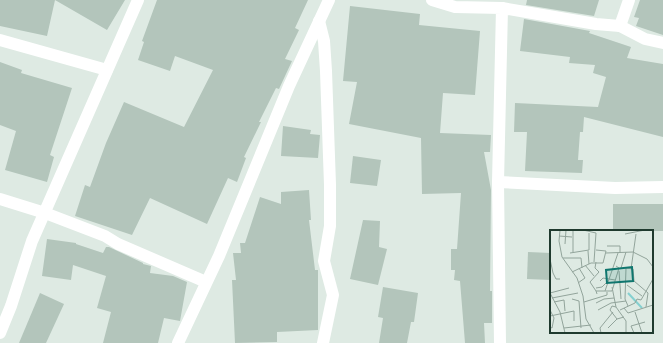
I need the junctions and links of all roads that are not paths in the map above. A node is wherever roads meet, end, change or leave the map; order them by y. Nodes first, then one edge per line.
1 (138, 0) edge
2 (329, 0) edge
3 (432, 0) edge
4 (629, 0) edge
5 (502, 8) junction
6 (319, 21) junction
7 (620, 26) junction
8 (0, 40) edge
9 (663, 43) edge
10 (107, 70) junction
11 (498, 182) junction
12 (663, 187) edge
13 (0, 199) edge
14 (45, 213) junction
15 (206, 282) junction
16 (3, 321) edge
17 (0, 333) edge
18 (178, 343) edge
19 (323, 343) edge
20 (500, 343) edge

1 - 10 street
2 - 6 street
3 - 5 street
4 - 7 street
5 - 7 street
5 - 11 street
6 - 15 street
6 - 19 street
7 - 9 street
8 - 10 street
10 - 14 street
11 - 12 street
11 - 20 street
13 - 14 street
14 - 15 street
14 - 16 street
15 - 18 street
16 - 17 street

